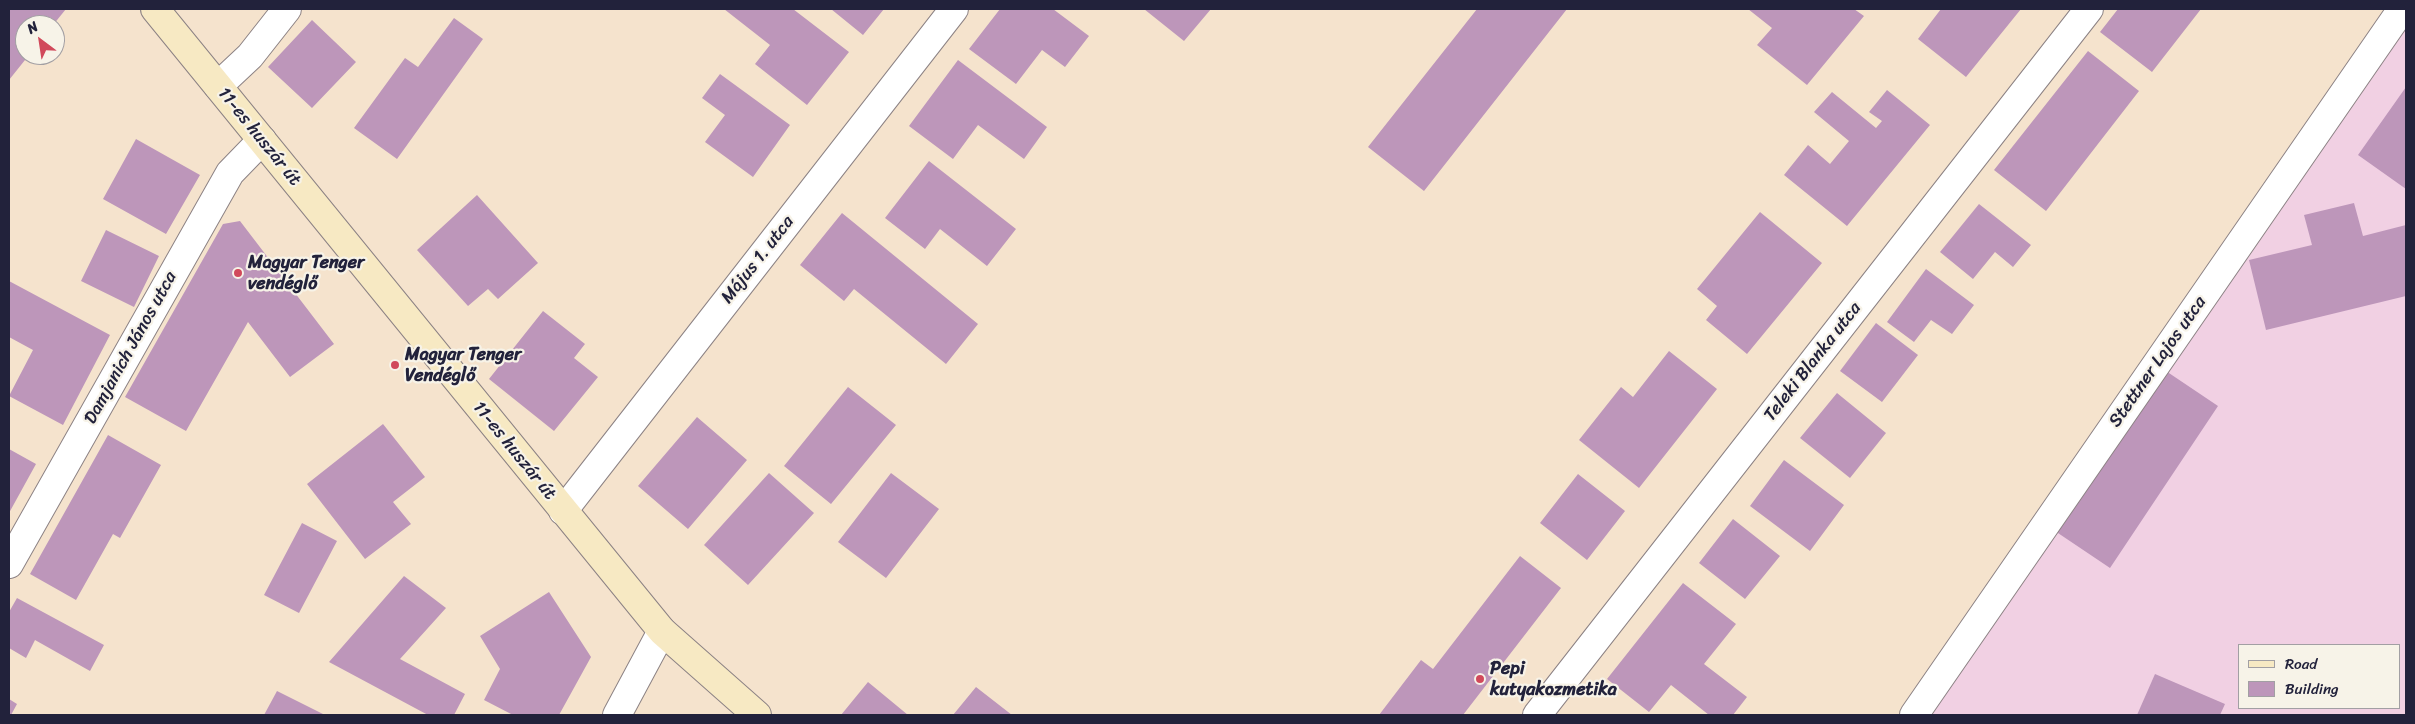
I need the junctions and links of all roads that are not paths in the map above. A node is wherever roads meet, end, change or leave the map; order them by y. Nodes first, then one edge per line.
1 (156, 9) edge
2 (287, 9) edge
3 (954, 9) edge
4 (2089, 9) edge
5 (2402, 9) edge
6 (218, 86) junction
7 (262, 140) junction
8 (563, 511) junction
9 (9, 564) edge
10 (662, 631) junction
11 (617, 715) edge
12 (757, 715) edge
13 (1537, 715) edge
14 (1914, 715) edge

1 - 6 main road, 11-es huszár út
2 - 6 street
3 - 8 street, Május 1. utca
4 - 13 street, Teleki Blanka utca
5 - 14 street, Stettner Lajos utca
6 - 7 main road, 11-es huszár út
7 - 8 main road, 11-es huszár út
7 - 9 street, Damjanich János utca
8 - 10 main road, 11-es huszár út
10 - 11 street
10 - 12 main road, 11-es huszár út

